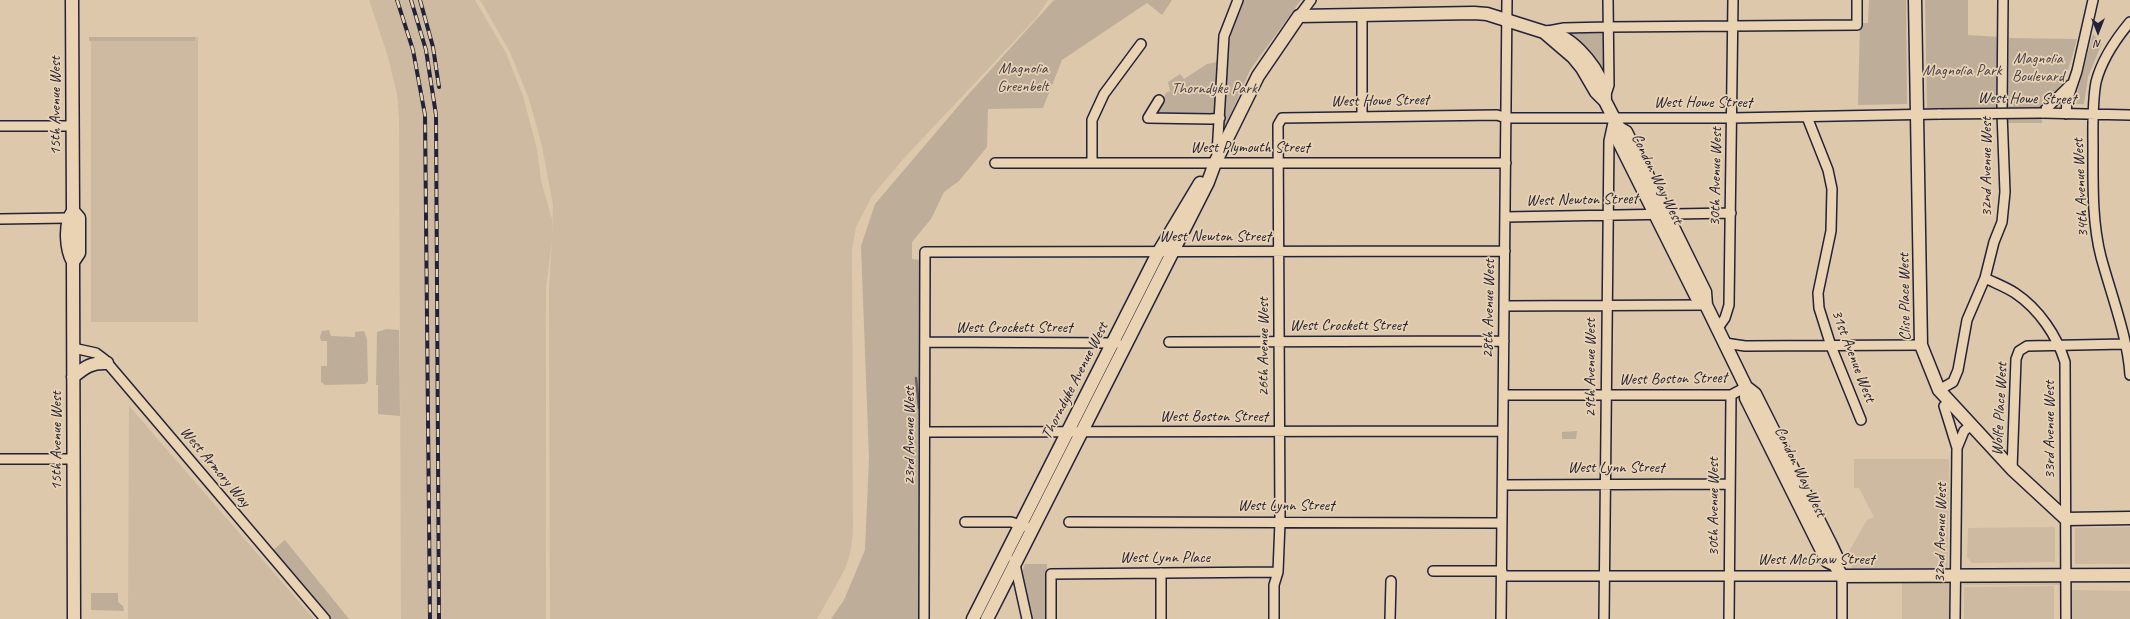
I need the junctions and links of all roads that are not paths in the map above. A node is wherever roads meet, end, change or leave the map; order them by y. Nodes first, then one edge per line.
1 (72, 0) edge
2 (1238, 0) edge
3 (1311, 0) edge
4 (1507, 0) edge
5 (1608, 0) edge
6 (1733, 0) edge
7 (1857, 0) edge
8 (1914, 0) edge
9 (2003, 0) edge
10 (2092, 0) edge
11 (1362, 14) junction
12 (1299, 16) junction
13 (1507, 20) junction
14 (2130, 22) edge
15 (1608, 27) junction
16 (1733, 27) junction
17 (1544, 32) junction
18 (1141, 44) dead end
19 (2074, 80) junction
20 (1159, 100) dead end
21 (1605, 101) junction
22 (2042, 113) junction
23 (2066, 114) junction
24 (1918, 115) junction
25 (2093, 115) junction
26 (2130, 115) edge
27 (1362, 117) junction
28 (1807, 117) junction
29 (1220, 118) junction
30 (1506, 118) junction
31 (1732, 118) junction
32 (1279, 122) joint
33 (1616, 123) junction
34 (0, 126) edge
35 (72, 126) junction
36 (1278, 162) junction
37 (995, 163) dead end
38 (1092, 163) junction
39 (1215, 163) junction
40 (1506, 163) junction
41 (1731, 213) junction
42 (1661, 214) junction
43 (71, 215) junction
44 (1608, 215) junction
45 (1505, 217) junction
46 (0, 219) edge
47 (1505, 251) junction
48 (925, 252) joint
49 (1173, 252) junction
50 (1278, 252) junction
51 (1158, 253) junction
52 (1985, 278) junction
53 (1607, 305) junction
54 (1706, 305) junction
55 (1504, 306) junction
56 (1718, 328) junction
57 (1279, 341) junction
58 (1504, 341) junction
59 (925, 342) junction
60 (1169, 342) dead end
61 (1112, 343) junction
62 (1127, 343) junction
63 (1725, 343) junction
64 (1921, 344) junction
65 (2124, 344) junction
66 (1831, 346) junction
67 (2060, 346) junction
68 (73, 348) junction
69 (107, 363) junction
70 (2130, 375) edge
71 (73, 377) junction
72 (1746, 387) junction
73 (1939, 390) junction
74 (1504, 395) junction
75 (1606, 395) junction
76 (1731, 396) junction
77 (1944, 406) joint
78 (1861, 420) dead end
79 (1971, 425) junction
80 (925, 432) junction
81 (1067, 432) junction
82 (1082, 432) junction
83 (1279, 432) junction
84 (1503, 432) junction
85 (1957, 448) junction
86 (0, 459) edge
87 (73, 459) junction
88 (2012, 469) junction
89 (1605, 484) junction
90 (1729, 484) junction
91 (1503, 485) junction
92 (2130, 518) edge
93 (2066, 519) junction
94 (965, 522) dead end
95 (1069, 522) dead end
96 (1280, 522) junction
97 (1502, 523) junction
98 (1020, 526) junction
99 (1033, 529) junction
100 (1006, 553) junction
101 (1016, 562) junction
102 (1839, 570) junction
103 (1433, 571) dead end
104 (1278, 572) junction
105 (1161, 573) junction
106 (1502, 574) junction
107 (2065, 575) junction
108 (2130, 575) edge
109 (1604, 576) junction
110 (1729, 576) junction
111 (1955, 576) junction
112 (1391, 581) dead end
113 (74, 619) edge
114 (325, 619) edge
115 (924, 619) edge
116 (973, 619) edge
117 (987, 619) edge
118 (1027, 619) edge
119 (1051, 619) edge
120 (1161, 619) edge
121 (1274, 619) edge
122 (1390, 619) edge
123 (1501, 619) edge
124 (1604, 619) edge
125 (1729, 619) edge
126 (1842, 619) edge
127 (1955, 619) edge
128 (2066, 619) edge

1 - 35 main road, 15th Avenue West
2 - 29 street
3 - 12 street, Thorndyke Avenue West
4 - 13 street, 28th Avenue West
5 - 15 street
6 - 16 street, 30th Avenue West
7 - 16 street
8 - 24 main road, Clise Place West
9 - 52 street, 32nd Avenue West
10 - 19 street
11 - 12 main road, Condon Way West
11 - 13 main road, Condon Way West
11 - 27 street
12 - 39 main road, Thorndyke Avenue West
13 - 17 main road, Condon Way West
13 - 30 street, 28th Avenue West
14 - 25 street, 34th Avenue West
15 - 16 street
15 - 17 street
15 - 21 street
16 - 31 street, 30th Avenue West
17 - 21 main road, Condon Way West
18 - 38 street
19 - 22 street
19 - 23 street
20 - 29 street
21 - 33 main road, Condon Way West
22 - 23 street, West Howe Street
22 - 24 street, West Howe Street, bridge
23 - 25 street, West Howe Street
24 - 28 street, West Howe Street
24 - 64 main road, Clise Place West
25 - 26 street, West Howe Street
25 - 65 street, 34th Avenue West
27 - 30 street, West Howe Street
27 - 32 street, West Howe Street
28 - 31 street, West Howe Street
28 - 66 street, 31st Avenue West
29 - 39 street
30 - 33 street, West Howe Street
30 - 40 street, 28th Avenue West
31 - 33 street, West Howe Street
31 - 41 street, 30th Avenue West
32 - 36 street, 26th Avenue West
33 - 42 main road, Condon Way West
33 - 44 street, 29th Avenue West
34 - 35 street
35 - 43 main road, 15th Avenue West
36 - 39 street, West Plymouth Street
36 - 40 street, West Plymouth Street
36 - 50 street, 26th Avenue West
37 - 38 street, West Plymouth Street
38 - 39 street, West Plymouth Street
39 - 49 main road, Thorndyke Avenue West
39 - 51 main road, Thorndyke Avenue West
40 - 45 street, 28th Avenue West
41 - 42 street, West Newton Street
41 - 56 street, 30th Avenue West
42 - 44 street, West Newton Street
42 - 54 main road, Condon Way West
43 - 46 street
43 - 68 main road, 15th Avenue West
44 - 45 street, West Newton Street
44 - 53 street, 29th Avenue West
45 - 47 street, 28th Avenue West
47 - 50 street, West Newton Street
47 - 55 street, 28th Avenue West
48 - 51 street, West Newton Street
48 - 59 street, 23rd Avenue West
49 - 50 street, West Newton Street
49 - 51 street, West Newton Street
49 - 62 main road, Thorndyke Avenue West
50 - 57 street, 26th Avenue West
51 - 61 main road, Thorndyke Avenue West
52 - 67 street, 33rd Avenue West
52 - 73 street, 32nd Avenue West
53 - 54 street
53 - 55 street
53 - 75 street, 29th Avenue West
54 - 56 main road, Condon Way West
55 - 58 street, 28th Avenue West
56 - 63 main road, Condon Way West
57 - 58 street, West Crockett Street
57 - 60 street, West Crockett Street
57 - 83 street, 26th Avenue West
58 - 74 street, 28th Avenue West
59 - 61 street, West Crockett Street
59 - 80 street, 23rd Avenue West
61 - 62 street, West Crockett Street
61 - 81 main road, Thorndyke Avenue West
62 - 82 main road, Thorndyke Avenue West
63 - 66 street
63 - 72 main road, Condon Way West
64 - 66 street
64 - 73 main road, Clise Place West
65 - 67 street
65 - 70 street, 34th Avenue West
66 - 78 street, 31st Avenue West
67 - 88 street, Wolfe Place West
67 - 93 street, 33rd Avenue West
68 - 69 street, West Armory Way
68 - 71 main road, 15th Avenue West
69 - 71 main road
69 - 114 street, West Armory Way
71 - 87 main road, 15th Avenue West
72 - 76 street, West Boston Street
72 - 102 main road, Condon Way West
73 - 77 main road
73 - 79 main road, Clise Place West
74 - 75 street, West Boston Street
74 - 84 street, 28th Avenue West
75 - 76 street, West Boston Street
75 - 89 street, 29th Avenue West
76 - 90 street, 30th Avenue West
77 - 85 street, 32nd Avenue West
79 - 85 street, 32nd Avenue West
79 - 88 main road, Clise Place West
80 - 81 street, West Boston Street
80 - 115 street, 23rd Avenue West
81 - 82 street, West Boston Street
81 - 98 main road, Thorndyke Avenue West
82 - 83 street, West Boston Street
82 - 99 main road, Thorndyke Avenue West
83 - 84 street, West Boston Street
83 - 96 street, 26th Avenue West
84 - 91 street, 28th Avenue West
85 - 111 street, 32nd Avenue West
86 - 87 street
87 - 113 main road, 15th Avenue West
88 - 93 main road, Clise Place West
89 - 90 street, West Lynn Street
89 - 91 street, West Lynn Street
89 - 109 street, 29th Avenue West
90 - 110 street, 30th Avenue West
91 - 97 street, 28th Avenue West
92 - 93 main road
93 - 107 street, 33rd Avenue West
94 - 98 street
95 - 96 street, West Lynn Street
96 - 97 street, West Lynn Street
96 - 104 street, 26th Avenue West
97 - 106 street, 28th Avenue West
98 - 99 street
98 - 100 main road, Thorndyke Avenue West
99 - 101 main road, Thorndyke Avenue West
100 - 101 street
100 - 116 main road, Thorndyke Avenue West
101 - 117 main road, Thorndyke Avenue West
101 - 118 street
102 - 110 street, West McGraw Street
102 - 111 main road, West McGraw Street
102 - 126 street
103 - 106 street
104 - 105 street, West Lynn Place
104 - 121 street, 26th Avenue West
105 - 119 street, West Lynn Place
105 - 120 street
106 - 109 street, West McGraw Street
106 - 123 street, 28th Avenue West
107 - 108 main road, West McGraw Street
107 - 111 main road, West McGraw Street
107 - 128 street, 33rd Avenue West
109 - 110 street, West McGraw Street
109 - 124 street, 29th Avenue West
110 - 125 street, 30th Avenue West
111 - 127 street, 32nd Avenue West
112 - 122 street

